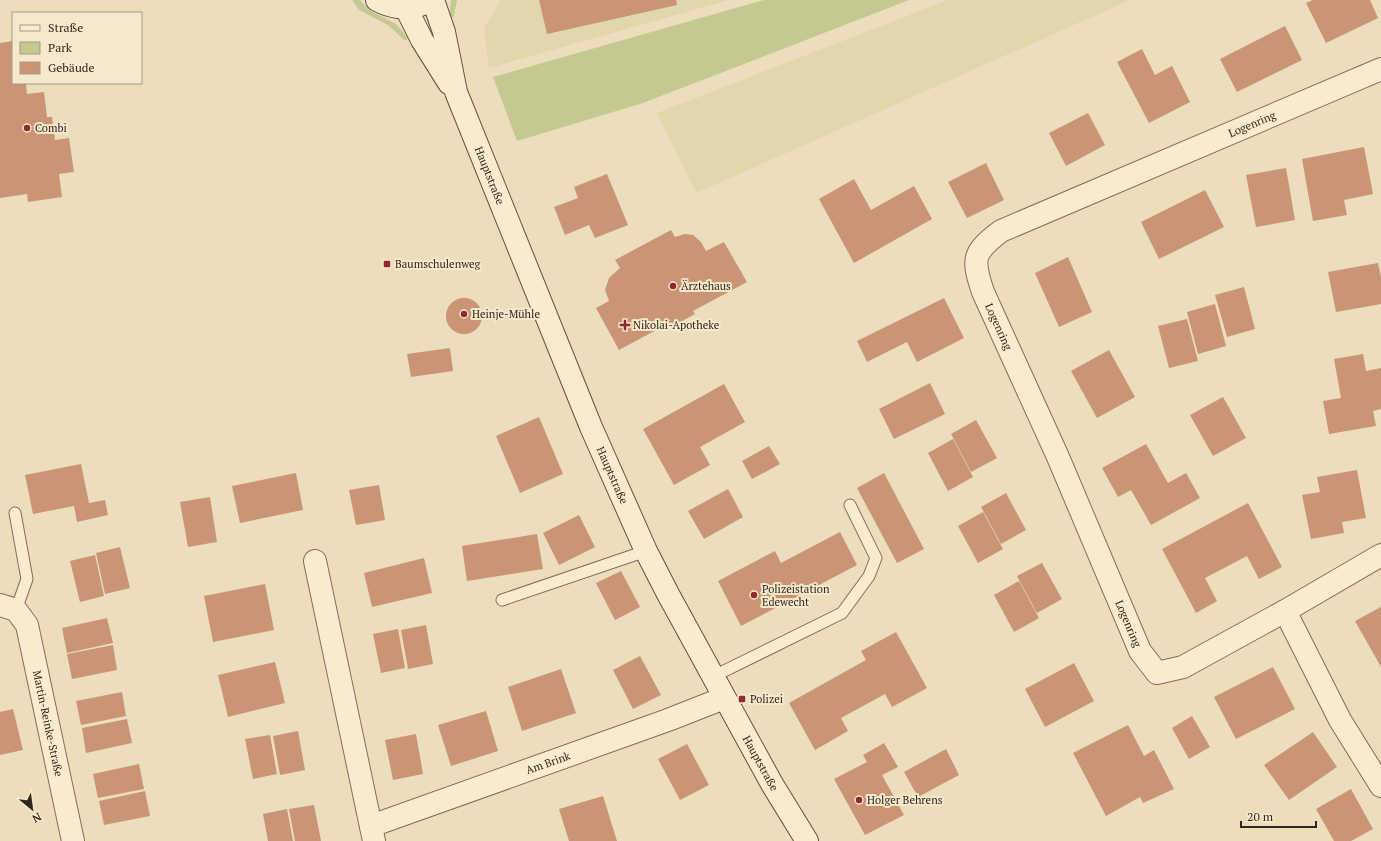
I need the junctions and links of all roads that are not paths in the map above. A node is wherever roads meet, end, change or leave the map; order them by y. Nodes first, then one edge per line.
1 (377, 0) edge
2 (428, 0) edge
3 (433, 0) edge
4 (406, 8) junction
5 (1381, 69) edge
6 (456, 92) junction
7 (850, 506) dead end
8 (15, 513) dead end
9 (646, 551) junction
10 (1381, 555) edge
11 (315, 561) dead end
12 (502, 600) dead end
13 (8, 608) edge
14 (1285, 611) junction
15 (712, 677) junction
16 (724, 698) junction
17 (1381, 786) edge
18 (373, 833) edge
19 (73, 841) edge
20 (807, 841) edge

1 - 4 street
2 - 4 street
3 - 6 street, Hauptstraße
4 - 6 street, Hauptstraße
5 - 14 street, Logenring
6 - 9 street, Hauptstraße
7 - 15 lane
8 - 13 lane, Martin-Reinke-Straße
9 - 12 lane
9 - 15 street, Hauptstraße
10 - 14 street, Logenring
11 - 18 street, Am Brink
13 - 19 street, Martin-Reinke-Straße
14 - 17 street
15 - 16 street, Hauptstraße
16 - 18 street, Am Brink
16 - 20 street, Hauptstraße

